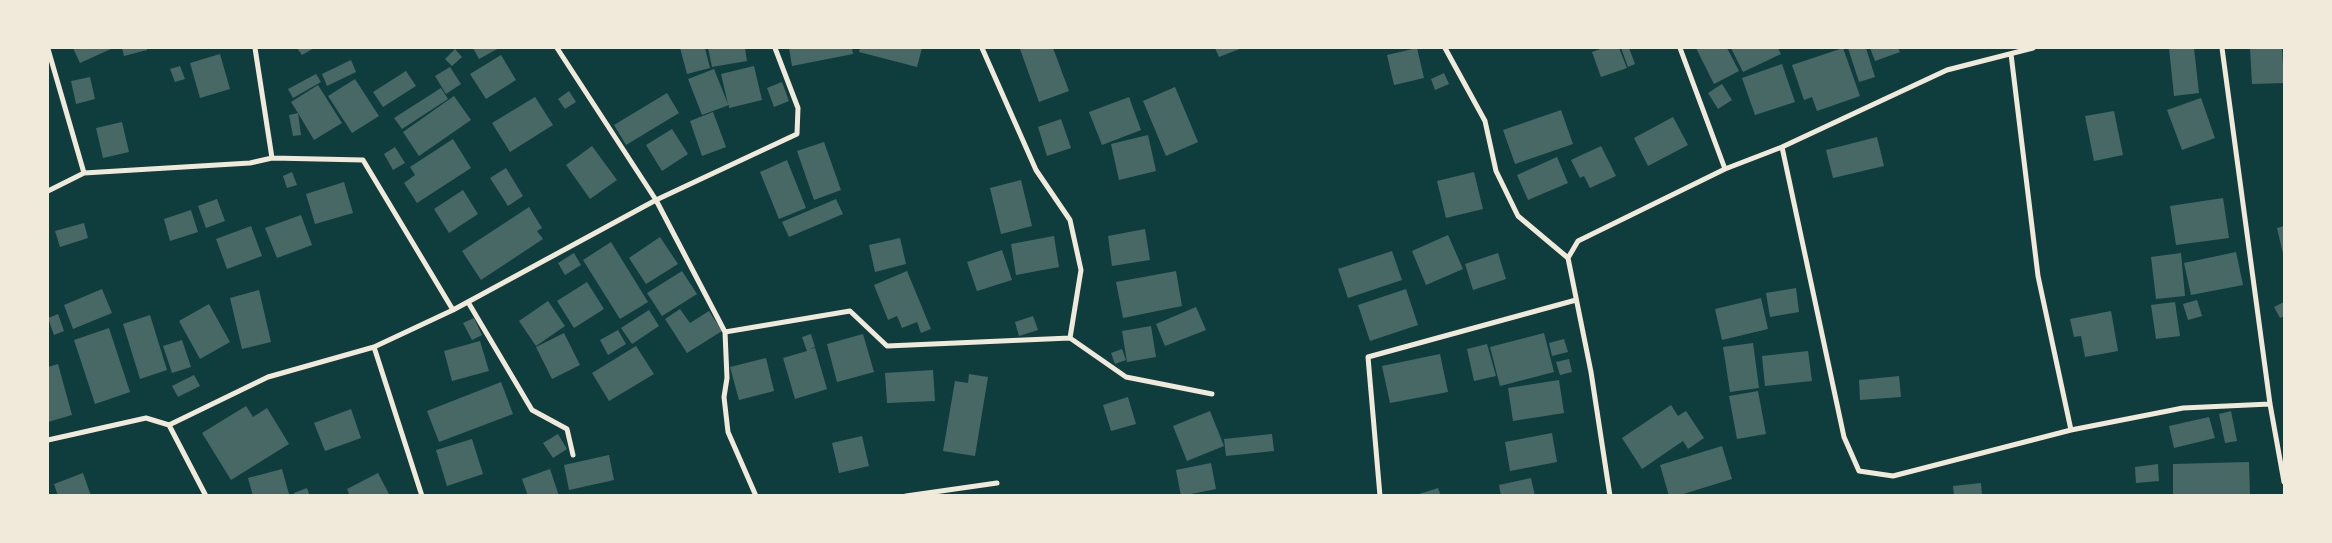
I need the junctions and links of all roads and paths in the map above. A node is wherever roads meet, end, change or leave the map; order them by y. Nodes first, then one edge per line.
1 (255, 48) edge
2 (557, 48) edge
3 (775, 48) edge
4 (982, 48) edge
5 (1445, 48) edge
6 (1680, 48) edge
7 (2033, 48) edge
8 (2222, 48) edge
9 (48, 49) edge
10 (2011, 54) junction
11 (1782, 147) junction
12 (272, 158) junction
13 (1725, 169) junction
14 (84, 173) junction
15 (48, 191) edge
16 (656, 200) junction
17 (1568, 258) junction
18 (1576, 300) junction
19 (468, 302) junction
20 (453, 310) junction
21 (725, 332) junction
22 (1070, 338) junction
23 (374, 347) junction
24 (1212, 394) dead end
25 (2270, 404) junction
26 (169, 425) junction
27 (2071, 430) junction
28 (48, 440) edge
29 (573, 456) dead end
30 (2284, 482) edge
31 (997, 483) dead end
32 (206, 496) edge
33 (422, 496) edge
34 (756, 496) edge
35 (906, 496) edge
36 (1380, 496) edge
37 (1610, 496) edge

1 - 12 street
2 - 16 street
3 - 16 street
4 - 22 street
5 - 17 street
6 - 13 street
7 - 10 street
8 - 25 street
9 - 14 street
10 - 11 street
10 - 27 street
11 - 13 street
11 - 27 street
12 - 14 street
12 - 20 street
13 - 17 street
14 - 15 street
16 - 19 street
16 - 21 street
17 - 18 street
18 - 36 street
18 - 37 street
19 - 20 street
19 - 29 street
20 - 23 street
21 - 22 street
21 - 34 street
22 - 24 street
23 - 26 street
23 - 33 street
25 - 27 street
25 - 30 street
26 - 28 street
26 - 32 street
31 - 35 street

